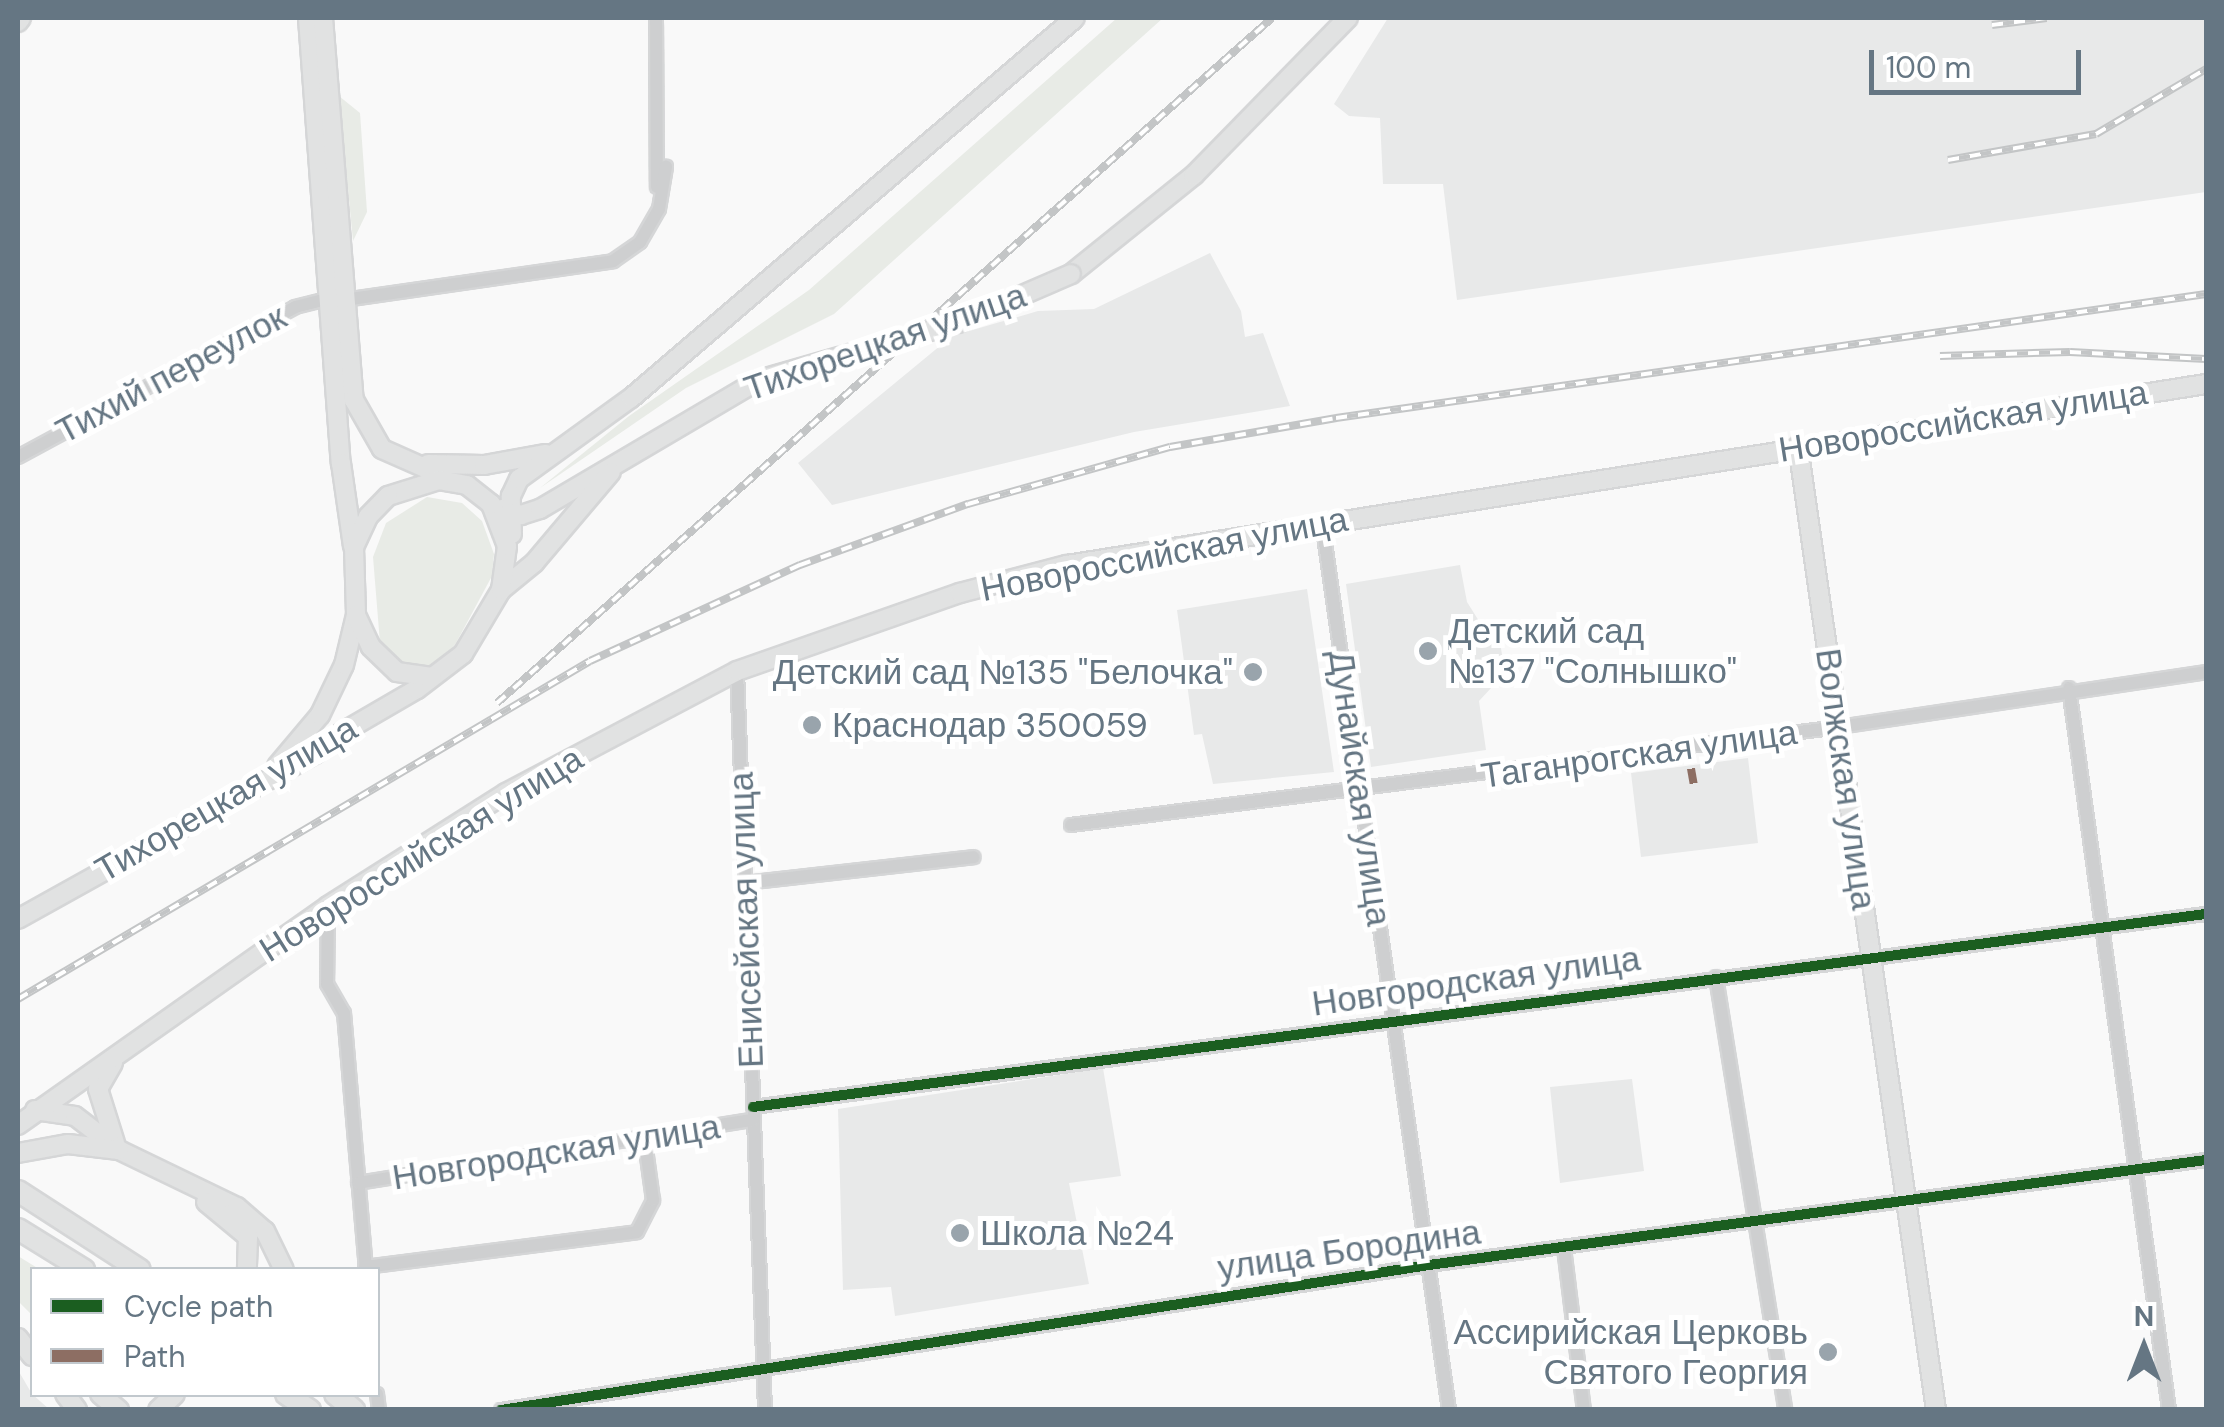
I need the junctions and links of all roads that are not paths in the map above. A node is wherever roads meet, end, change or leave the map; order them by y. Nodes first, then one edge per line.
1 (308, 18) edge
2 (323, 18) edge
3 (656, 18) edge
4 (1074, 18) edge
5 (1348, 18) edge
6 (666, 167) dead end
7 (659, 209) junction
8 (336, 300) junction
9 (2206, 384) edge
10 (565, 446) junction
11 (1798, 446) junction
12 (632, 450) junction
13 (545, 454) junction
14 (18, 457) edge
15 (405, 461) junction
16 (467, 485) junction
17 (491, 504) junction
18 (510, 513) junction
19 (1322, 522) junction
20 (354, 546) junction
21 (507, 570) junction
22 (501, 590) junction
23 (356, 615) junction
24 (737, 671) junction
25 (2206, 672) edge
26 (432, 677) junction
27 (2069, 688) junction
28 (1840, 728) junction
29 (1362, 791) junction
30 (1071, 825) dead end
31 (974, 857) dead end
32 (744, 882) junction
33 (328, 906) junction
34 (18, 907) edge
35 (2206, 914) edge
36 (18, 918) edge
37 (2105, 928) junction
38 (1870, 956) junction
39 (1716, 978) junction
40 (1393, 1021) junction
41 (123, 1050) junction
42 (35, 1110) junction
43 (753, 1114) junction
44 (18, 1125) edge
45 (645, 1142) junction
46 (119, 1150) junction
47 (18, 1153) edge
48 (2206, 1160) edge
49 (2135, 1170) junction
50 (160, 1172) junction
51 (358, 1183) junction
52 (18, 1191) edge
53 (1907, 1205) junction
54 (1756, 1224) junction
55 (18, 1229) edge
56 (1564, 1248) junction
57 (1430, 1265) junction
58 (79, 1267) edge
59 (135, 1267) edge
60 (247, 1267) edge
61 (283, 1267) edge
62 (365, 1267) edge
63 (373, 1267) edge
64 (763, 1366) junction
65 (501, 1410) edge
66 (764, 1410) edge
67 (1450, 1410) edge
68 (1584, 1410) edge
69 (1785, 1410) edge
70 (1936, 1410) edge
71 (2168, 1410) edge

1 - 8 main road
2 - 8 main road
3 - 7 street
4 - 10 main road
5 - 12 main road, Тихорецкая улица, bridge
6 - 7 street
7 - 8 street, Тихий переулок
8 - 14 street, Тихий переулок
8 - 15 main road
8 - 20 main road
9 - 11 main road, Новороссийская улица
10 - 13 main road
10 - 18 main road
11 - 19 main road, Новороссийская улица
11 - 28 main road, Волжская улица
12 - 18 main road, Тихорецкая улица
12 - 22 main road, Тихорецкая улица
13 - 15 main road
13 - 16 main road
15 - 16 main road
16 - 17 main road
16 - 20 main road
17 - 18 main road
17 - 21 main road
18 - 21 main road
19 - 24 main road, Новороссийская улица
19 - 29 street, Дунайская улица
20 - 23 main road
21 - 22 main road
22 - 26 main road
23 - 26 main road
23 - 34 main road, Тихорецкая улица
24 - 32 street, Енисейская улица
24 - 33 main road, Новороссийская улица
25 - 27 street, Таганрогская улица
26 - 36 main road, Тихорецкая улица
27 - 28 street, Таганрогская улица
27 - 37 street
28 - 29 street, Таганрогская улица
28 - 38 main road, Волжская улица
29 - 30 street, Таганрогская улица
29 - 40 street, Дунайская улица
31 - 32 street
32 - 43 street, Енисейская улица
33 - 41 main road, Новороссийская улица
33 - 51 street
35 - 37 street, Новгородская улица
37 - 38 street, Новгородская улица
37 - 49 street
38 - 39 street, Новгородская улица
38 - 53 main road, Волжская улица
39 - 40 street, Новгородская улица
39 - 54 street
40 - 43 street, Новгородская улица
40 - 57 street, Дунайская улица
41 - 42 main road, Новороссийская улица
41 - 46 main road
42 - 44 main road, Новороссийская улица
42 - 46 main road
43 - 45 street, Новгородская улица
43 - 64 street, Енисейская улица
45 - 51 street, Новгородская улица
45 - 63 street
46 - 47 main road
46 - 50 main road
48 - 49 street, улица Бородина
49 - 53 street, улица Бородина
49 - 71 street
50 - 60 main road
50 - 61 main road
51 - 62 street
52 - 59 main road
53 - 54 street, улица Бородина
53 - 70 main road, Волжская улица
54 - 56 street, улица Бородина
54 - 69 street
55 - 58 main road
56 - 57 street, улица Бородина
56 - 68 street
57 - 64 street, улица Бородина
57 - 67 street, Дунайская улица
64 - 65 street, улица Бородина
64 - 66 street, Енисейская улица

